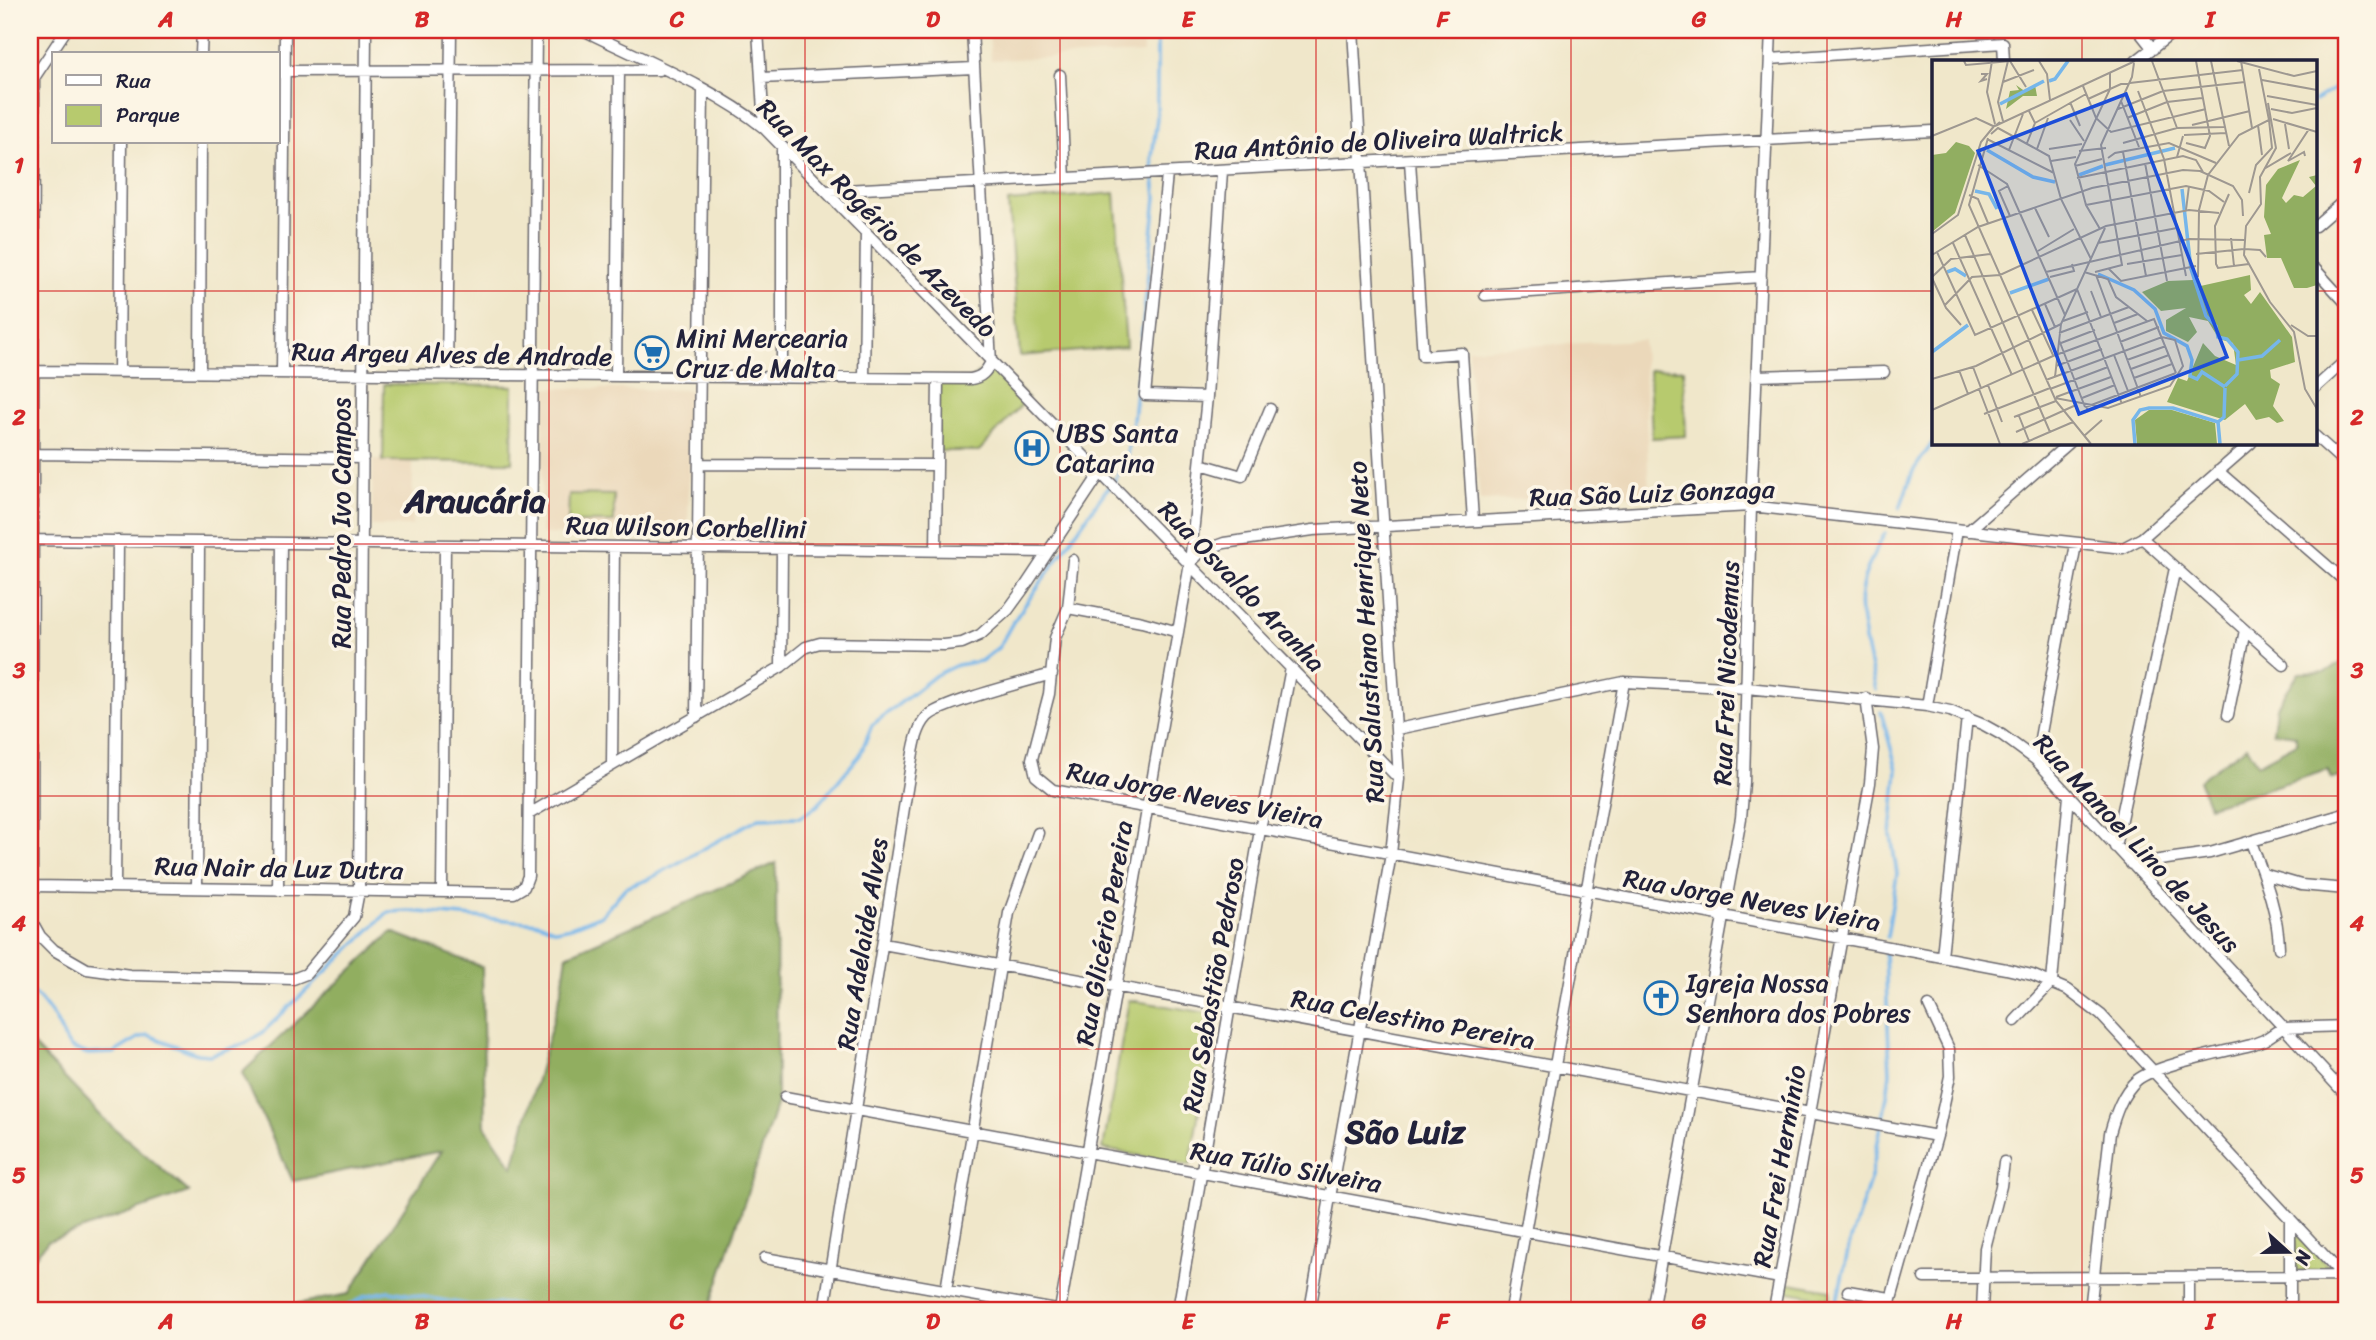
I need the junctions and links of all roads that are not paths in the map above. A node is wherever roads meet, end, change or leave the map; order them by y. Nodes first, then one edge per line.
1 (66, 30) edge
2 (202, 30) edge
3 (285, 30) edge
4 (366, 30) edge
5 (451, 30) edge
6 (536, 30) edge
7 (583, 30) edge
8 (758, 30) edge
9 (972, 30) edge
10 (1353, 30) edge
11 (1771, 30) edge
12 (2138, 30) edge
13 (2176, 30) edge
14 (2152, 49) junction
15 (201, 52) edge
16 (1770, 59) junction
17 (2004, 60) edge
18 (2137, 60) edge
19 (974, 68) junction
20 (52, 70) edge
21 (451, 70) junction
22 (536, 70) junction
23 (618, 70) junction
24 (663, 70) junction
25 (281, 71) edge
26 (366, 71) junction
27 (1060, 75) dead end
28 (33, 77) edge
29 (761, 78) junction
30 (703, 90) junction
31 (764, 128) junction
32 (1932, 131) edge
33 (1766, 141) junction
34 (121, 144) edge
35 (201, 144) edge
36 (782, 147) junction
37 (1410, 161) junction
38 (1361, 164) junction
39 (1222, 171) junction
40 (1164, 174) junction
41 (1065, 179) junction
42 (981, 183) junction
43 (826, 191) junction
44 (2346, 199) edge
45 (2316, 225) edge
46 (866, 232) junction
47 (2316, 270) edge
48 (1761, 277) junction
49 (1485, 295) dead end
50 (2346, 303) edge
51 (2346, 360) edge
52 (991, 362) junction
53 (32, 371) edge
54 (119, 372) junction
55 (200, 372) junction
56 (1884, 372) dead end
57 (282, 373) junction
58 (363, 374) junction
59 (447, 374) junction
60 (533, 375) junction
61 (616, 376) junction
62 (1756, 376) junction
63 (700, 377) junction
64 (782, 378) junction
65 (864, 378) junction
66 (938, 379) junction
67 (2316, 387) edge
68 (1207, 397) junction
69 (1270, 409) dead end
70 (2316, 437) edge
71 (2068, 444) edge
72 (2250, 444) edge
73 (33, 454) junction
74 (363, 458) junction
75 (699, 464) junction
76 (1202, 464) junction
77 (2346, 464) edge
78 (937, 465) junction
79 (2218, 471) junction
80 (1104, 474) junction
81 (1751, 506) junction
82 (1473, 520) junction
83 (1384, 525) junction
84 (1963, 530) junction
85 (2142, 538) junction
86 (31, 540) edge
87 (118, 541) junction
88 (199, 542) junction
89 (281, 543) junction
90 (362, 544) junction
91 (2077, 544) junction
92 (445, 545) junction
93 (531, 546) junction
94 (614, 547) junction
95 (698, 548) junction
96 (782, 549) junction
97 (936, 551) junction
98 (1048, 552) junction
99 (1073, 560) dead end
100 (1190, 563) junction
101 (2175, 568) junction
102 (2346, 582) edge
103 (1068, 608) junction
104 (2245, 630) junction
105 (1178, 632) junction
106 (2284, 665) dead end
107 (781, 667) junction
108 (1291, 668) junction
109 (1052, 674) junction
110 (1624, 682) junction
111 (1746, 688) junction
112 (1866, 698) junction
113 (1927, 706) junction
114 (2228, 715) dead end
115 (696, 717) junction
116 (1967, 717) junction
117 (1397, 729) junction
118 (2036, 760) junction
119 (612, 765) junction
120 (1399, 779) junction
121 (2069, 796) junction
122 (1147, 808) junction
123 (528, 814) junction
124 (2344, 814) dead end
125 (1260, 830) junction
126 (1038, 833) dead end
127 (2251, 842) junction
128 (2115, 847) junction
129 (1391, 854) junction
130 (2132, 864) junction
131 (2263, 874) junction
132 (31, 887) edge
133 (115, 887) junction
134 (197, 888) junction
135 (2346, 889) edge
136 (278, 890) junction
137 (359, 891) junction
138 (1587, 891) junction
139 (442, 892) junction
140 (1724, 917) junction
141 (30, 918) edge
142 (1842, 938) junction
143 (883, 944) junction
144 (2278, 948) dead end
145 (1942, 956) junction
146 (1000, 965) junction
147 (2052, 982) junction
148 (1116, 986) junction
149 (1928, 1006) dead end
150 (1230, 1007) junction
151 (2015, 1021) dead end
152 (2346, 1026) edge
153 (2282, 1028) junction
154 (1360, 1031) junction
155 (1555, 1066) junction
156 (2154, 1070) junction
157 (1692, 1091) junction
158 (2346, 1095) edge
159 (785, 1097) dead end
160 (856, 1110) junction
161 (1810, 1113) junction
162 (972, 1131) junction
163 (1937, 1136) junction
164 (1087, 1152) junction
165 (2004, 1162) dead end
166 (1202, 1173) junction
167 (1330, 1196) junction
168 (2290, 1218) junction
169 (1525, 1232) junction
170 (1662, 1257) junction
171 (765, 1258) dead end
172 (831, 1270) junction
173 (2290, 1276) junction
174 (2093, 1277) junction
175 (2189, 1277) junction
176 (1780, 1278) junction
177 (1924, 1278) dead end
178 (1982, 1278) junction
179 (2345, 1278) edge
180 (946, 1290) junction
181 (1848, 1291) dead end
182 (1890, 1298) junction
183 (824, 1310) edge
184 (1058, 1310) edge
185 (1178, 1310) edge
186 (1310, 1310) edge
187 (1511, 1310) edge
188 (1652, 1310) edge
189 (1774, 1310) edge
190 (1888, 1310) edge
191 (1982, 1310) edge
192 (2090, 1310) edge
193 (2189, 1310) edge
194 (2290, 1310) edge

1 - 28 street
2 - 15 street
3 - 25 street
4 - 26 street, Rua Pedro Ivo Campos
5 - 21 street
6 - 22 street
7 - 24 street, Rua Max Rogério de Azevedo
8 - 29 street
9 - 19 street
10 - 38 street, Rua Salustiano Henrique Neto
11 - 16 street, Rua Frei Nicodemus
12 - 14 street
13 - 14 street
14 - 18 street
16 - 17 street
16 - 33 street, Rua Frei Nicodemus
19 - 29 street
19 - 42 street
20 - 28 street
21 - 22 street
21 - 26 street
21 - 59 street
22 - 23 street
22 - 60 street
23 - 24 street
23 - 61 street
24 - 30 street, Rua Max Rogério de Azevedo
25 - 26 street
25 - 57 street
26 - 58 street, Rua Pedro Ivo Campos
27 - 41 street
28 - 53 street
29 - 31 street
30 - 31 street, Rua Max Rogério de Azevedo
30 - 63 street
31 - 36 street, Rua Max Rogério de Azevedo
32 - 33 street, Rua Antônio de Oliveira Waltrick
33 - 37 street, Rua Antônio de Oliveira Waltrick
33 - 48 street, Rua Frei Nicodemus
34 - 54 street
35 - 55 street
36 - 43 street, Rua Max Rogério de Azevedo
36 - 64 street
37 - 38 street, Rua Antônio de Oliveira Waltrick
37 - 82 street
38 - 39 street, Rua Antônio de Oliveira Waltrick
38 - 83 street, Rua Salustiano Henrique Neto
39 - 40 street, Rua Antônio de Oliveira Waltrick
39 - 68 street, Rua Glicério Pereira
40 - 41 street, Rua Antônio de Oliveira Waltrick
40 - 68 street
41 - 42 street, Rua Antônio de Oliveira Waltrick
42 - 43 street, Rua Antônio de Oliveira Waltrick
42 - 52 street
43 - 46 street, Rua Max Rogério de Azevedo
44 - 45 street
46 - 52 street, Rua Max Rogério de Azevedo
46 - 65 street
47 - 50 street
48 - 49 street
48 - 62 street, Rua Frei Nicodemus
51 - 67 street
52 - 66 street, Rua Argeu Alves de Andrade
52 - 80 street, Rua Osvaldo Aranha
53 - 54 street, Rua Argeu Alves de Andrade
53 - 73 street
54 - 55 street, Rua Argeu Alves de Andrade
55 - 57 street, Rua Argeu Alves de Andrade
56 - 62 street
57 - 58 street, Rua Argeu Alves de Andrade
58 - 59 street, Rua Argeu Alves de Andrade
58 - 74 street, Rua Pedro Ivo Campos
59 - 60 street, Rua Argeu Alves de Andrade
60 - 61 street, Rua Argeu Alves de Andrade
60 - 93 street
61 - 63 street, Rua Argeu Alves de Andrade
62 - 81 street, Rua Frei Nicodemus
63 - 64 street, Rua Argeu Alves de Andrade
63 - 75 street
64 - 65 street, Rua Argeu Alves de Andrade
65 - 66 street, Rua Argeu Alves de Andrade
66 - 78 street
68 - 76 street, Rua Glicério Pereira
69 - 76 street
70 - 77 street
71 - 84 street
72 - 79 street, Rua São Luiz Gonzaga
73 - 74 street
73 - 86 street
74 - 90 street, Rua Pedro Ivo Campos
75 - 78 street
75 - 95 street
76 - 100 street, Rua Glicério Pereira
78 - 97 street
79 - 85 street, Rua São Luiz Gonzaga
79 - 102 street
80 - 98 street
80 - 100 street, Rua Osvaldo Aranha
81 - 82 street, Rua São Luiz Gonzaga
81 - 84 street, Rua São Luiz Gonzaga
81 - 111 street, Rua Frei Nicodemus
82 - 83 street, Rua São Luiz Gonzaga
83 - 100 street, Rua São Luiz Gonzaga
83 - 117 street, Rua Salustiano Henrique Neto
84 - 91 street, Rua São Luiz Gonzaga
84 - 113 street
85 - 91 street, Rua São Luiz Gonzaga
85 - 101 street
86 - 87 street, Rua Wilson Corbellini
86 - 132 street
87 - 88 street, Rua Wilson Corbellini
87 - 133 street
88 - 89 street, Rua Wilson Corbellini
88 - 134 street
89 - 90 street, Rua Wilson Corbellini
89 - 136 street
90 - 92 street, Rua Wilson Corbellini
90 - 137 street, Rua Pedro Ivo Campos
91 - 118 street
92 - 93 street, Rua Wilson Corbellini
92 - 139 street
93 - 94 street, Rua Wilson Corbellini
93 - 123 street
94 - 95 street, Rua Wilson Corbellini
94 - 119 street
95 - 96 street, Rua Wilson Corbellini
95 - 115 street
96 - 97 street, Rua Wilson Corbellini
96 - 107 street
97 - 98 street, Rua Wilson Corbellini
98 - 107 street
99 - 103 street
100 - 105 street, Rua Glicério Pereira
100 - 108 street, Rua Osvaldo Aranha
101 - 104 street
101 - 128 street
103 - 105 street
103 - 109 street
104 - 106 street
104 - 114 street
105 - 122 street, Rua Glicério Pereira
107 - 115 street
108 - 120 street, Rua Osvaldo Aranha
108 - 125 street, Rua Sebastião Pedroso
109 - 122 street, Rua Jorge Neves Vieira
109 - 143 street, Rua Adelaide Alves
110 - 111 street, Rua Manoel Lino de Jesus
110 - 117 street, Rua Manoel Lino de Jesus
110 - 138 street
111 - 112 street, Rua Manoel Lino de Jesus
111 - 140 street, Rua Frei Nicodemus
112 - 113 street, Rua Manoel Lino de Jesus
112 - 142 street, Rua Frei Hermínio
113 - 116 street, Rua Manoel Lino de Jesus
115 - 119 street
116 - 118 street, Rua Manoel Lino de Jesus
116 - 145 street
117 - 120 street, Rua Salustiano Henrique Neto
118 - 121 street, Rua Manoel Lino de Jesus
119 - 123 street
120 - 129 street, Rua Salustiano Henrique Neto
121 - 128 street, Rua Manoel Lino de Jesus
121 - 147 street
122 - 125 street, Rua Jorge Neves Vieira
122 - 148 street, Rua Glicério Pereira
123 - 139 street, Rua Nair da Luz Dutra
124 - 127 street
125 - 129 street, Rua Jorge Neves Vieira
125 - 150 street, Rua Sebastião Pedroso
126 - 146 street
127 - 130 street
127 - 131 street
128 - 130 street, Rua Manoel Lino de Jesus
129 - 138 street, Rua Jorge Neves Vieira
129 - 154 street, Rua Salustiano Henrique Neto
130 - 153 street, Rua Manoel Lino de Jesus
131 - 135 street
131 - 144 street
132 - 133 street, Rua Nair da Luz Dutra
133 - 134 street, Rua Nair da Luz Dutra
134 - 136 street, Rua Nair da Luz Dutra
136 - 137 street, Rua Nair da Luz Dutra
137 - 139 street, Rua Nair da Luz Dutra
137 - 141 street, Rua Pedro Ivo Campos
138 - 140 street, Rua Jorge Neves Vieira
138 - 155 street
140 - 142 street, Rua Jorge Neves Vieira
140 - 157 street, Rua Frei Nicodemus
142 - 145 street, Rua Jorge Neves Vieira
142 - 161 street, Rua Frei Hermínio
143 - 146 street, Rua Celestino Pereira
143 - 160 street, Rua Adelaide Alves
145 - 147 street, Rua Jorge Neves Vieira
146 - 148 street, Rua Celestino Pereira
146 - 162 street
147 - 151 street
147 - 156 street, Rua Jorge Neves Vieira
148 - 150 street, Rua Celestino Pereira
148 - 164 street, Rua Glicério Pereira
149 - 163 street
150 - 154 street, Rua Celestino Pereira
150 - 166 street, Rua Sebastião Pedroso
152 - 153 street
153 - 156 street
153 - 158 street, Rua Manoel Lino de Jesus
154 - 155 street, Rua Celestino Pereira
154 - 167 street, Rua Salustiano Henrique Neto
155 - 157 street, Rua Celestino Pereira
155 - 169 street
156 - 168 street, Rua Jorge Neves Vieira
156 - 174 street
157 - 161 street, Rua Celestino Pereira
157 - 170 street, Rua Frei Nicodemus
159 - 160 street, Rua Túlio Silveira
160 - 162 street, Rua Túlio Silveira
160 - 172 street, Rua Adelaide Alves
161 - 163 street, Rua Celestino Pereira
161 - 176 street, Rua Frei Hermínio
162 - 164 street, Rua Túlio Silveira
162 - 180 street
163 - 182 street
164 - 166 street, Rua Túlio Silveira
164 - 184 street, Rua Glicério Pereira
165 - 178 street
166 - 167 street, Rua Túlio Silveira
166 - 185 street, Rua Sebastião Pedroso
167 - 169 street, Rua Túlio Silveira
167 - 186 street, Rua Salustiano Henrique Neto
168 - 173 street
168 - 179 street, Rua Jorge Neves Vieira
169 - 170 street, Rua Túlio Silveira
169 - 187 street
170 - 176 street, Rua Túlio Silveira
170 - 188 street, Rua Frei Nicodemus
171 - 172 street
172 - 180 street
172 - 183 street, Rua Adelaide Alves
173 - 175 street
173 - 179 street
173 - 194 street
174 - 175 street
174 - 178 street
174 - 192 street
175 - 193 street
176 - 189 street, Rua Frei Hermínio
177 - 178 street
178 - 191 street
180 - 184 street
181 - 182 street
182 - 190 street

